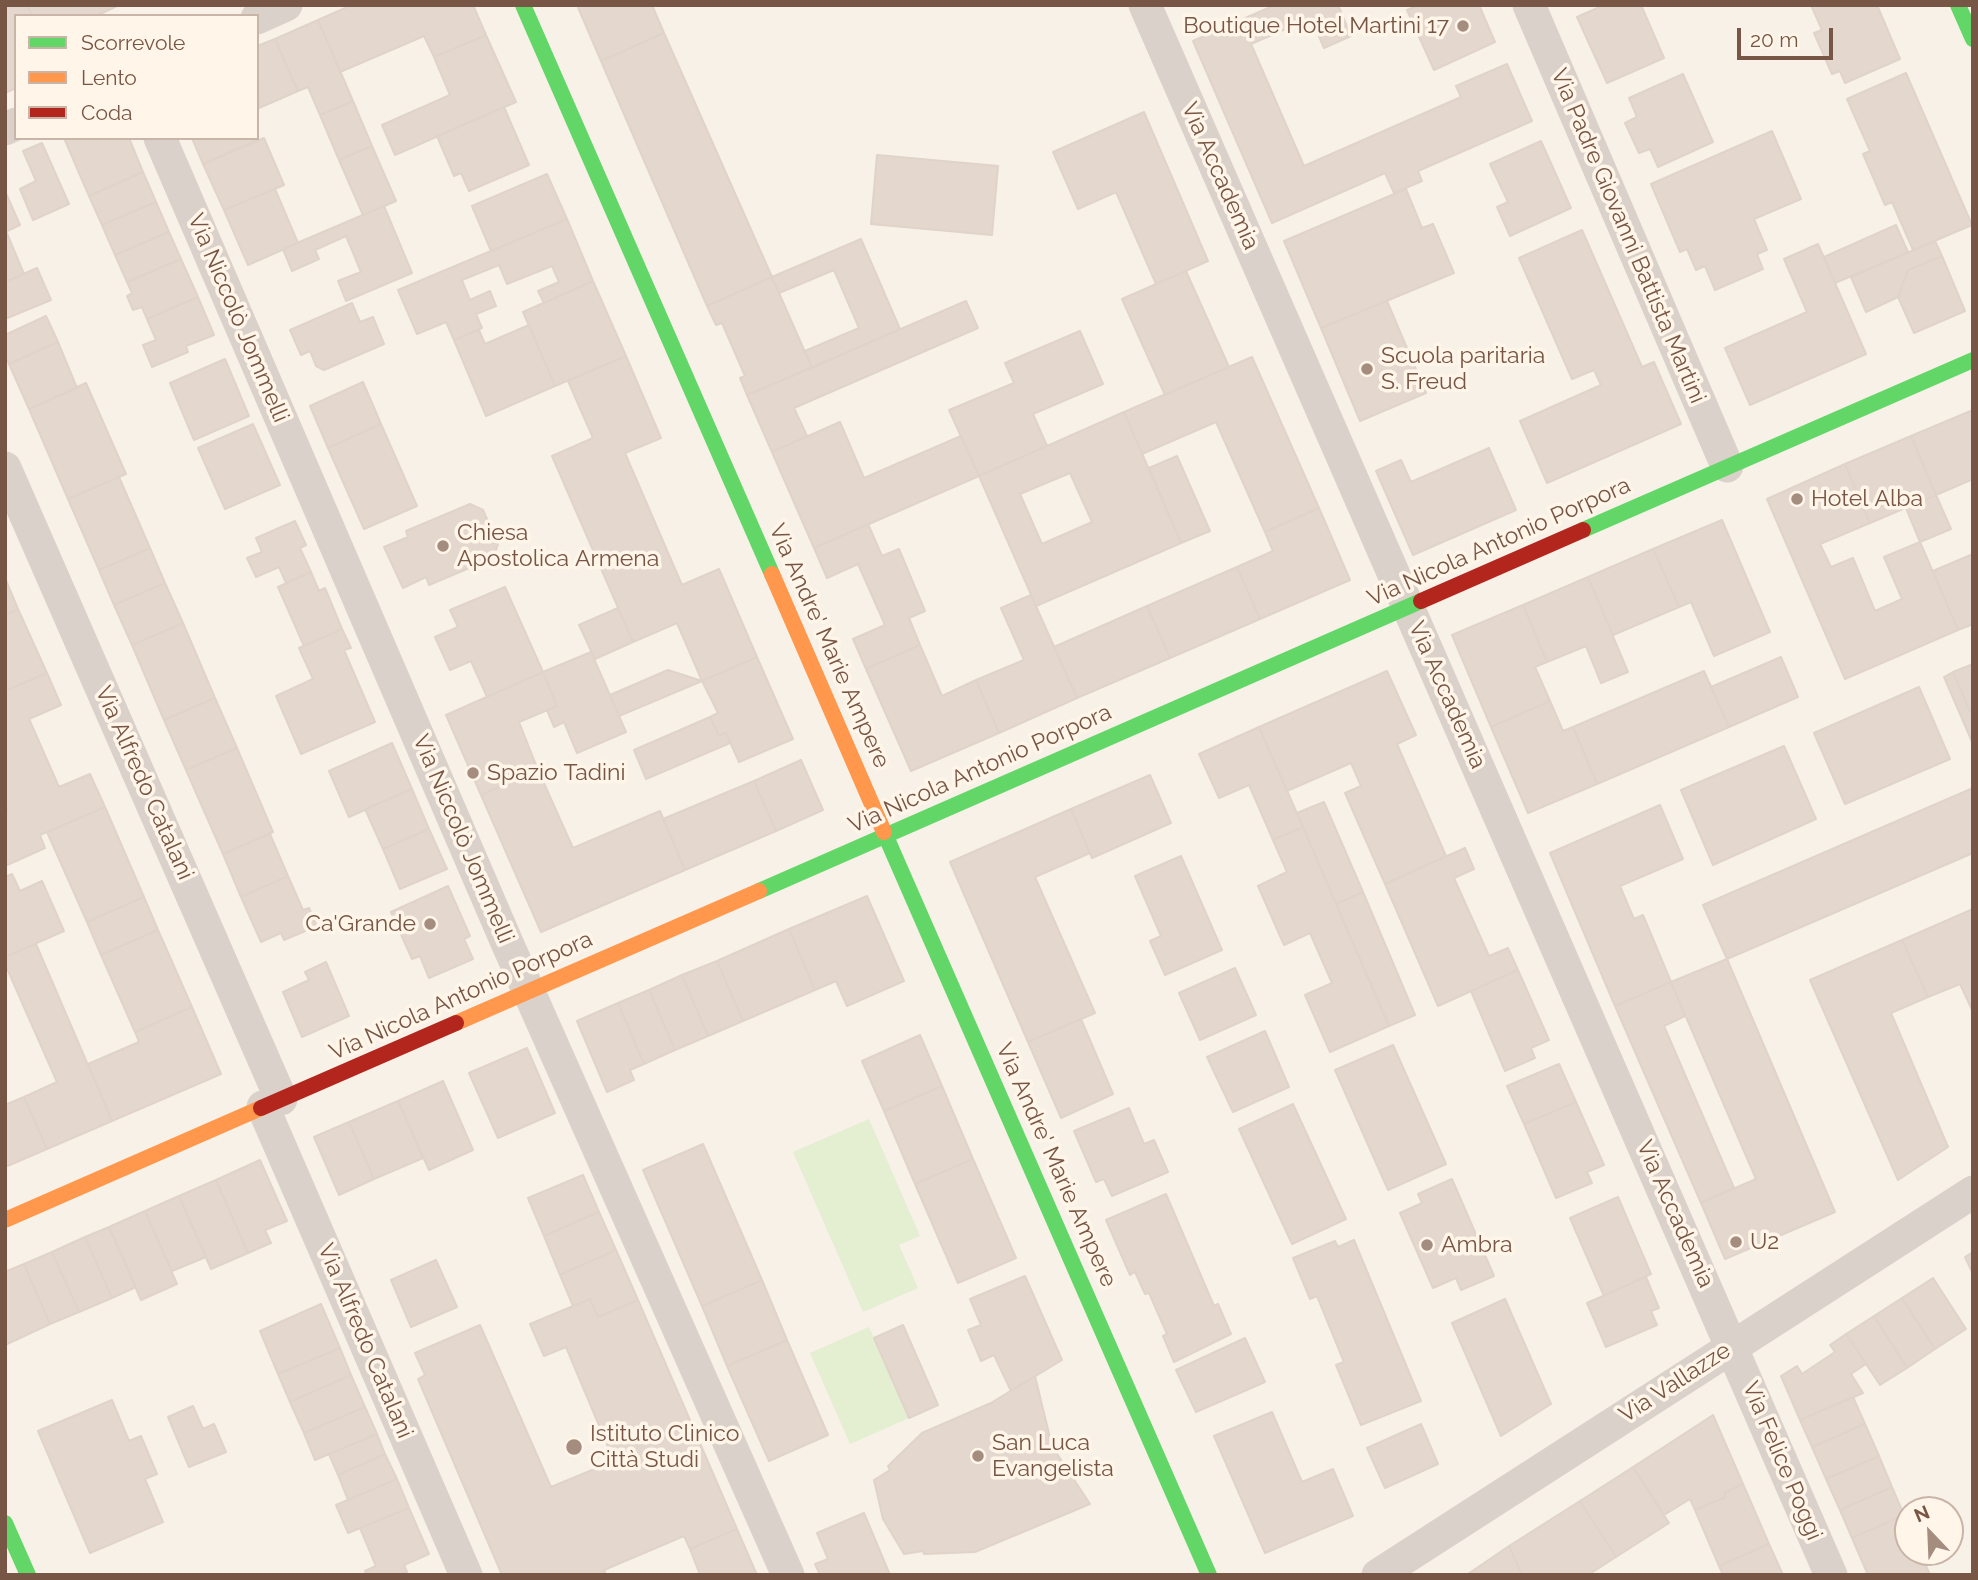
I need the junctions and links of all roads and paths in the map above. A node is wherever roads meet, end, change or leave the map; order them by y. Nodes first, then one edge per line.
1 (286, 5) edge
2 (523, 5) edge
3 (1145, 5) edge
4 (1529, 5) edge
5 (1958, 5) edge
6 (259, 17) edge
7 (1973, 39) edge
8 (161, 140) edge
9 (1973, 359) edge
10 (1727, 466) junction
11 (5, 468) edge
12 (1409, 607) junction
13 (887, 835) junction
14 (530, 991) junction
15 (272, 1103) junction
16 (1973, 1192) edge
17 (5, 1220) edge
18 (1732, 1346) junction
19 (5, 1523) edge
20 (28, 1575) edge
21 (466, 1575) edge
22 (788, 1575) edge
23 (1209, 1575) edge
24 (1378, 1575) edge
25 (1831, 1575) edge

1 - 6 street
2 - 13 main road, Via Andre' Marie Ampere
3 - 12 street, Via Accademia
4 - 10 street, Via Padre Giovanni Battista Martini
5 - 7 main road
8 - 14 street, Via Niccolò Jommelli
9 - 10 main road, Via Nicola Antonio Porpora
10 - 12 main road, Via Nicola Antonio Porpora
11 - 15 street, Via Alfredo Catalani
12 - 13 main road, Via Nicola Antonio Porpora
12 - 18 street, Via Accademia
13 - 14 main road, Via Nicola Antonio Porpora
13 - 23 main road, Via Andre' Marie Ampere
14 - 15 main road, Via Nicola Antonio Porpora
14 - 22 street, Via Niccolò Jommelli
15 - 17 main road, Via Nicola Antonio Porpora
15 - 21 street, Via Alfredo Catalani
16 - 18 street, Via Vallazze
18 - 24 street, Via Vallazze
18 - 25 street, Via Felice Poggi
19 - 20 main road

